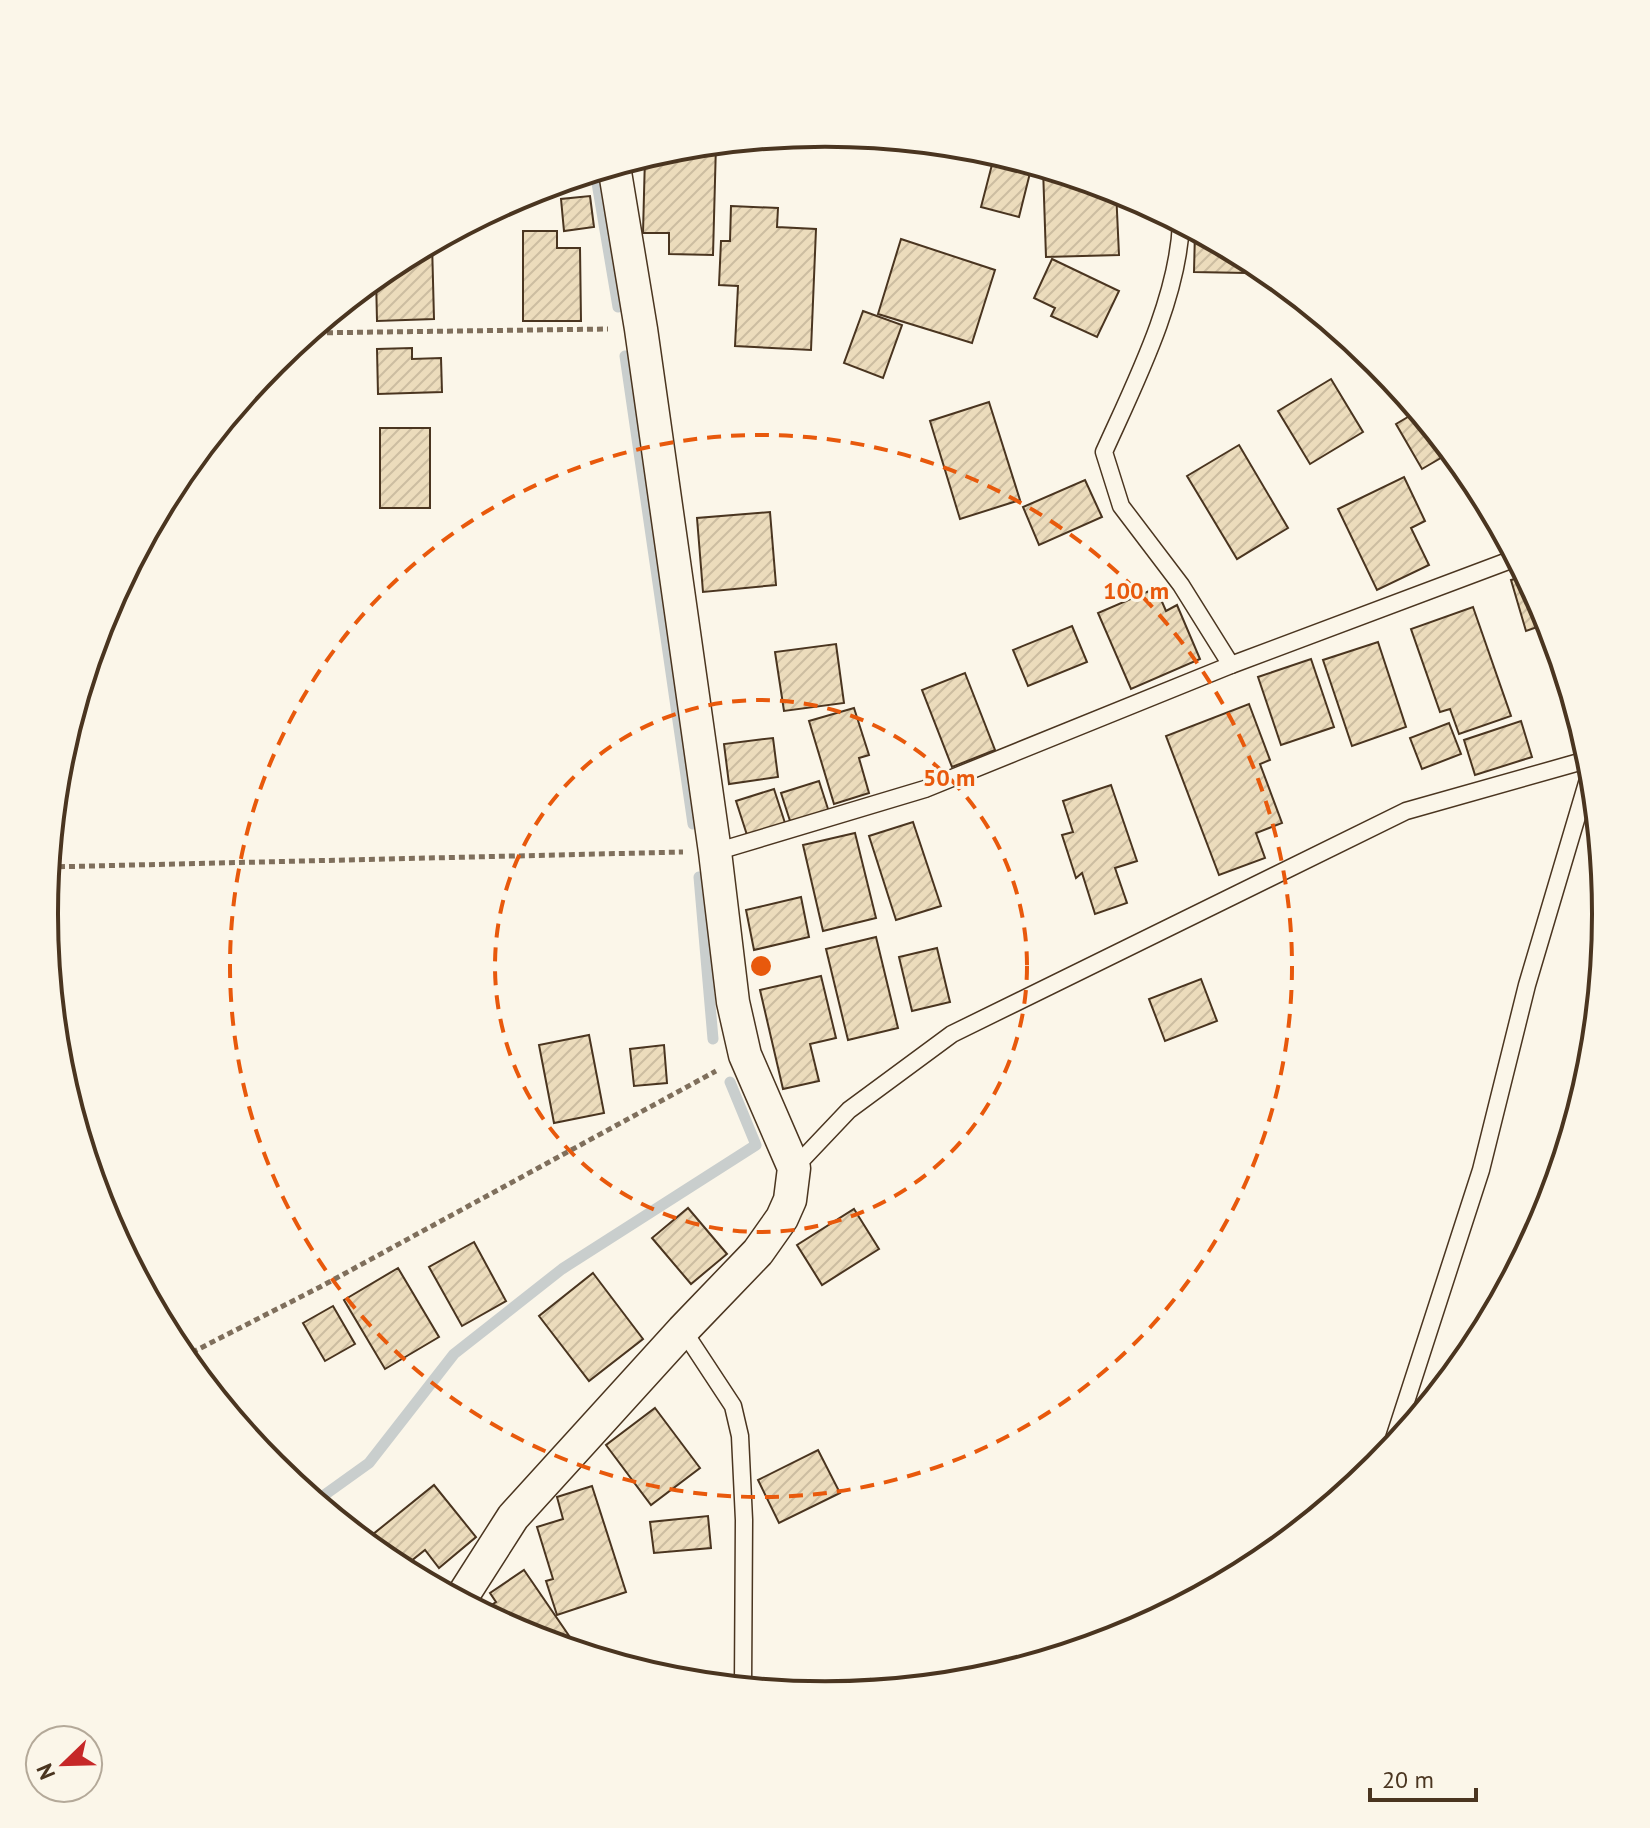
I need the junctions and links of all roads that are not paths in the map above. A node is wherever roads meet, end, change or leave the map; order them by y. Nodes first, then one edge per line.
1 (616, 176) edge
2 (1181, 235) edge
3 (1506, 562) edge
4 (1231, 665) junction
5 (1577, 763) edge
6 (1582, 798) edge
7 (715, 852) junction
8 (794, 1168) junction
9 (683, 1330) junction
10 (1399, 1423) edge
11 (466, 1591) edge
12 (743, 1676) edge

1 - 7 street
2 - 4 lane
3 - 4 lane
4 - 7 lane
5 - 8 lane
6 - 10 lane
7 - 8 street
8 - 9 street
9 - 11 street
9 - 12 lane

